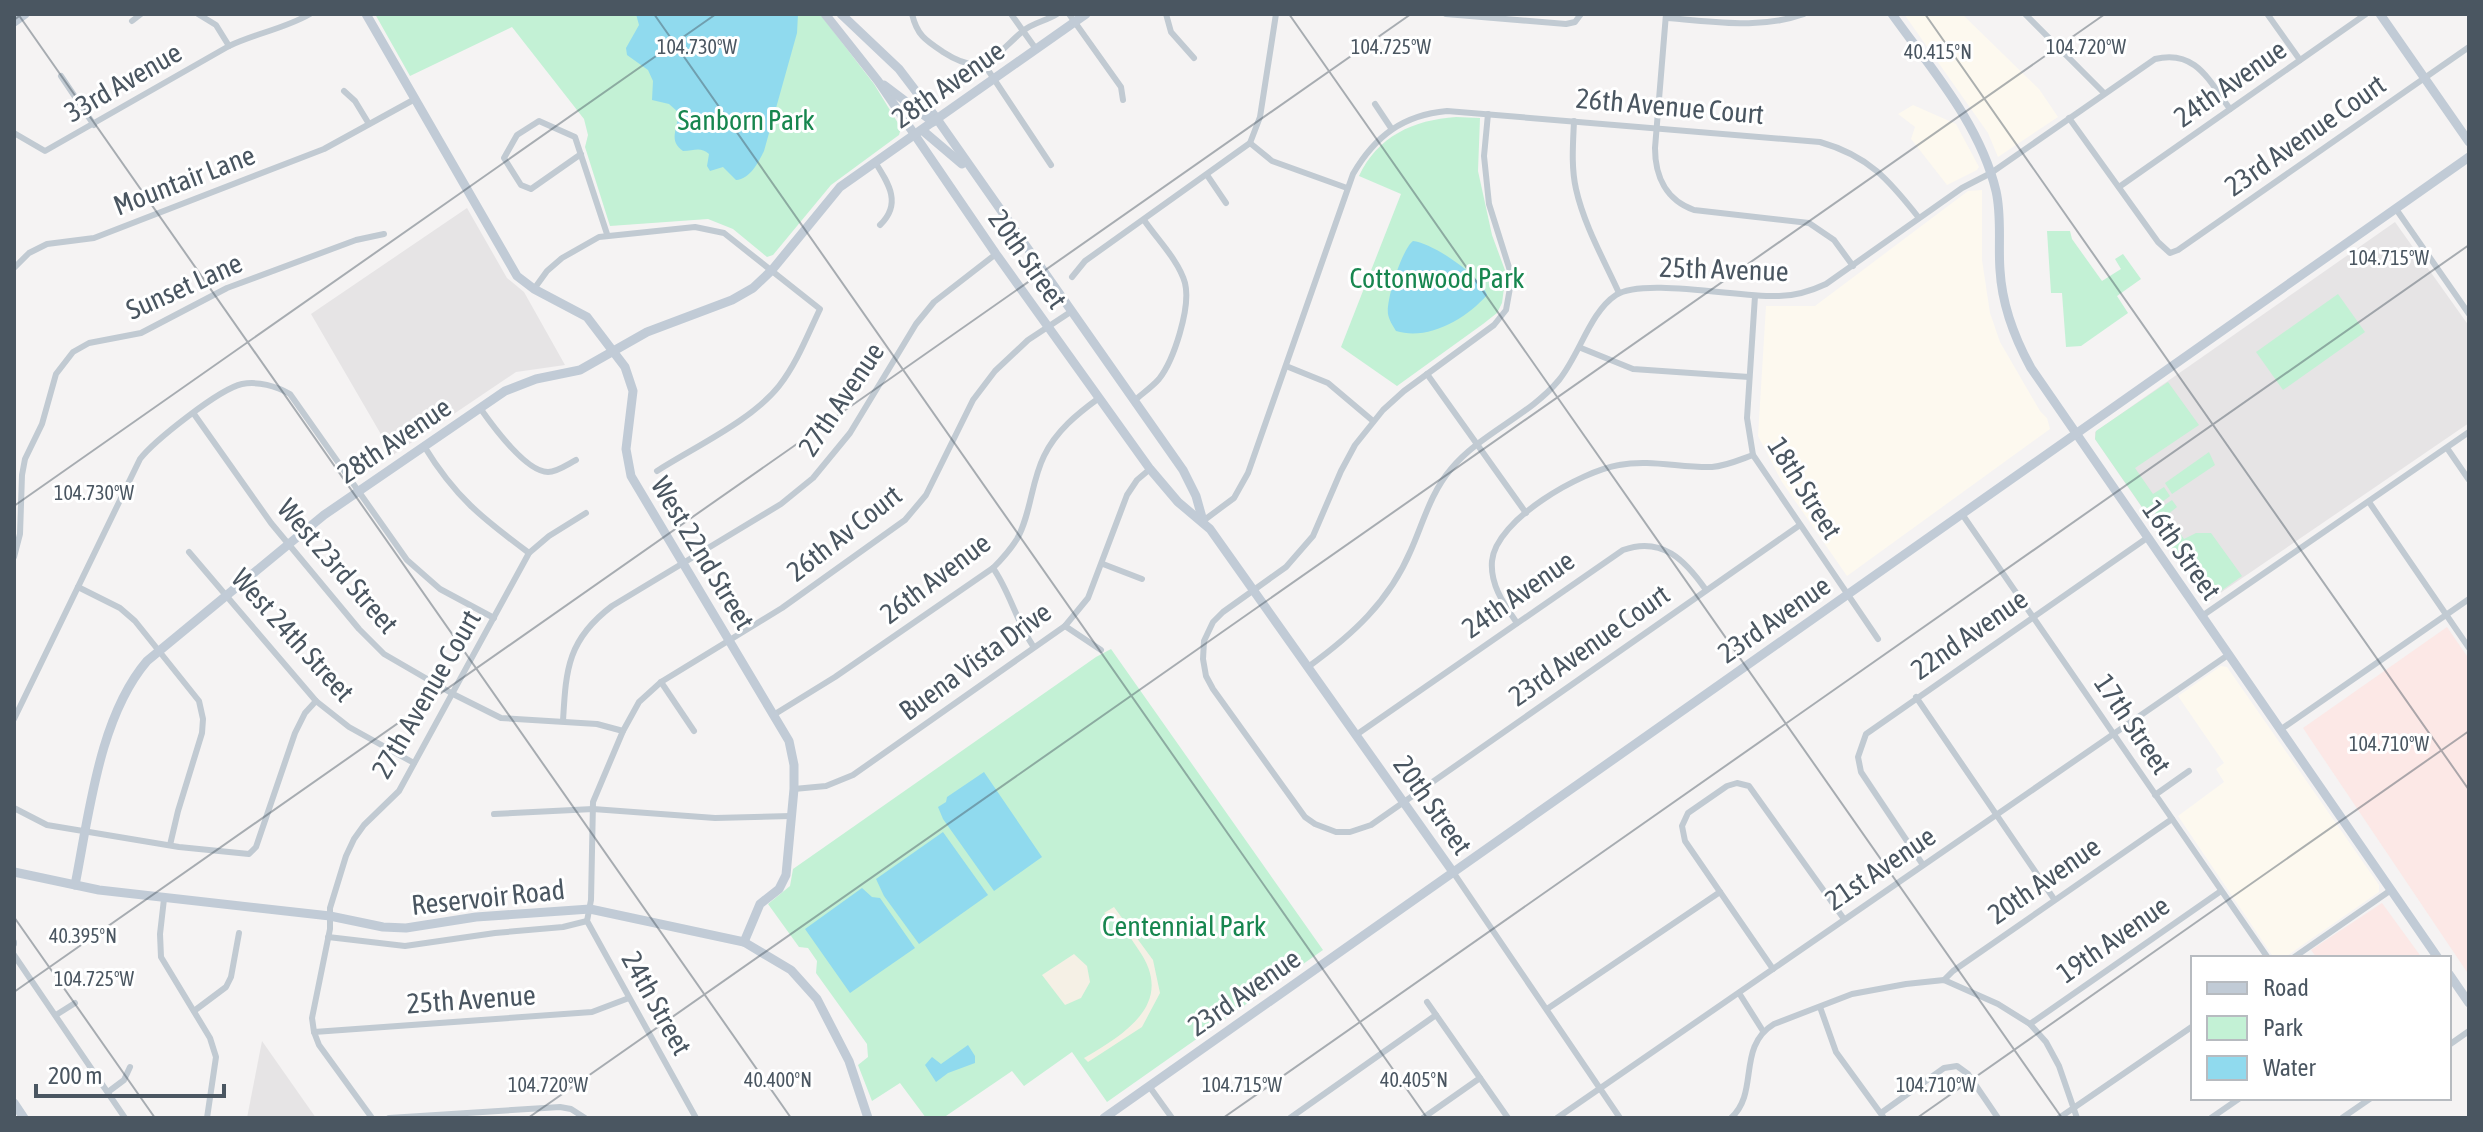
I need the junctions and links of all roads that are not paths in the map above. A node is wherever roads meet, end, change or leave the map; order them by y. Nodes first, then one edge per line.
1 (25, 14) edge
2 (141, 14) edge
3 (198, 14) edge
4 (310, 14) edge
5 (366, 14) edge
6 (825, 14) edge
7 (841, 14) edge
8 (912, 14) edge
9 (1011, 14) edge
10 (1057, 14) edge
11 (1086, 14) edge
12 (1166, 14) edge
13 (1276, 14) edge
14 (1446, 14) edge
15 (1581, 14) edge
16 (1755, 14) edge
17 (1804, 14) edge
18 (1892, 14) edge
19 (2025, 14) edge
20 (2366, 14) edge
21 (2380, 14) edge
22 (2268, 15) edge
23 (1493, 16) edge
24 (1666, 16) edge
25 (1072, 18) edge
26 (132, 21) dead end
27 (14, 22) edge
28 (1755, 24) junction
29 (1024, 30) junction
30 (229, 46) junction
31 (2469, 47) edge
32 (1036, 49) junction
33 (1194, 58) dead end
34 (2300, 60) junction
35 (984, 64) junction
36 (61, 76) dead end
37 (2425, 78) junction
38 (993, 79) junction
39 (878, 81) junction
40 (344, 91) dead end
41 (2104, 93) junction
42 (415, 99) junction
43 (1123, 100) dead end
44 (1375, 104) dead end
45 (2230, 109) junction
46 (1488, 114) junction
47 (2069, 118) junction
48 (935, 120) junction
49 (1574, 121) junction
50 (369, 124) junction
51 (94, 125) junction
52 (1656, 127) junction
53 (1391, 128) junction
54 (918, 132) junction
55 (14, 133) edge
56 (2469, 142) edge
57 (1250, 143) junction
58 (581, 154) junction
59 (2469, 157) edge
60 (875, 162) junction
61 (1051, 165) dead end
62 (1991, 173) junction
63 (1207, 175) junction
64 (977, 176) junction
65 (2119, 187) junction
66 (1347, 188) junction
67 (1226, 203) dead end
68 (2396, 209) junction
69 (1919, 218) junction
70 (1144, 220) junction
71 (880, 225) dead end
72 (384, 234) dead end
73 (607, 234) junction
74 (996, 254) junction
75 (1853, 266) junction
76 (14, 268) edge
77 (772, 270) junction
78 (1072, 277) dead end
79 (534, 289) junction
80 (1619, 293) junction
81 (1755, 296) junction
82 (1072, 311) junction
83 (2469, 314) edge
84 (1048, 326) junction
85 (1581, 348) junction
86 (614, 351) junction
87 (1286, 366) junction
88 (1427, 374) junction
89 (1749, 377) junction
90 (1099, 398) junction
91 (1135, 400) junction
92 (480, 408) junction
93 (194, 414) junction
94 (1373, 421) junction
95 (2469, 432) edge
96 (2075, 434) junction
97 (1477, 444) junction
98 (424, 446) junction
99 (2447, 448) junction
100 (14, 454) edge
101 (1753, 455) junction
102 (25, 459) junction
103 (576, 460) dead end
104 (1150, 469) junction
105 (657, 471) dead end
106 (2469, 480) edge
107 (358, 491) junction
108 (2369, 502) junction
109 (586, 513) dead end
110 (1526, 513) junction
111 (1962, 514) junction
112 (1203, 521) junction
113 (1800, 525) junction
114 (2147, 538) junction
115 (288, 544) junction
116 (189, 552) dead end
117 (529, 553) junction
118 (14, 557) edge
119 (683, 563) junction
120 (1103, 564) junction
121 (993, 568) junction
122 (1142, 579) dead end
123 (78, 587) junction
124 (1253, 590) junction
125 (1706, 590) junction
126 (1848, 595) junction
127 (226, 596) junction
128 (2469, 599) edge
129 (2446, 615) junction
130 (2033, 616) junction
131 (2202, 617) junction
132 (494, 618) junction
133 (1517, 623) junction
134 (1065, 626) junction
135 (1878, 639) dead end
136 (730, 640) junction
137 (1033, 646) junction
138 (2469, 648) edge
139 (160, 650) junction
140 (1101, 650) dead end
141 (2228, 655) junction
142 (1308, 667) junction
143 (661, 682) junction
144 (453, 694) junction
145 (1916, 697) junction
146 (316, 701) junction
147 (775, 714) junction
148 (14, 719) edge
149 (563, 721) junction
150 (2280, 730) junction
151 (623, 731) junction
152 (694, 731) dead end
153 (1356, 735) junction
154 (2114, 735) junction
155 (414, 763) junction
156 (2189, 771) dead end
157 (794, 789) junction
158 (2155, 795) junction
159 (1404, 802) junction
160 (14, 808) edge
161 (593, 809) junction
162 (494, 814) dead end
163 (1997, 814) junction
164 (791, 816) junction
165 (2172, 819) junction
166 (86, 831) junction
167 (170, 845) junction
168 (1923, 865) junction
169 (14, 872) edge
170 (1453, 872) junction
171 (75, 885) junction
172 (2391, 890) junction
173 (2221, 891) junction
174 (1720, 892) junction
175 (164, 899) junction
176 (2054, 899) junction
177 (590, 909) junction
178 (330, 916) junction
179 (1844, 919) junction
180 (587, 921) junction
181 (239, 933) dead end
182 (328, 937) junction
183 (744, 942) junction
184 (14, 955) edge
185 (2267, 956) edge
186 (2296, 956) edge
187 (2437, 956) edge
188 (1773, 969) junction
189 (2451, 977) edge
190 (1944, 980) junction
191 (1739, 993) junction
192 (629, 998) junction
193 (1427, 1002) dead end
194 (75, 1003) dead end
195 (2469, 1003) edge
196 (1820, 1007) junction
197 (1547, 1009) junction
198 (194, 1011) junction
199 (56, 1015) junction
200 (1436, 1015) junction
201 (2030, 1024) junction
202 (2191, 1027) edge
203 (1763, 1031) junction
204 (2469, 1031) edge
205 (314, 1032) junction
206 (2451, 1044) edge
207 (130, 1067) dead end
208 (1480, 1078) junction
209 (1149, 1086) junction
210 (1600, 1089) junction
211 (108, 1092) junction
212 (2237, 1100) edge
213 (2368, 1100) edge
214 (14, 1103) edge
215 (2073, 1108) junction
216 (1882, 1115) edge
217 (24, 1118) edge
218 (125, 1118) edge
219 (207, 1118) edge
220 (372, 1118) edge
221 (389, 1118) edge
222 (585, 1118) edge
223 (696, 1118) edge
224 (868, 1118) edge
225 (1104, 1118) edge
226 (1172, 1118) edge
227 (1290, 1118) edge
228 (1423, 1118) edge
229 (1508, 1118) edge
230 (1557, 1118) edge
231 (1620, 1118) edge
232 (1731, 1118) edge
233 (1998, 1118) edge
234 (2059, 1118) edge
235 (2077, 1118) edge
236 (2211, 1118) edge
237 (2342, 1118) edge

1 - 27 main road
2 - 26 street
3 - 30 street
4 - 30 street, 33rd Avenue
5 - 42 main road, West 22nd Street
6 - 39 main road, 20th Street
7 - 48 main road, 20th Street
8 - 35 street, 28th Avenue
9 - 29 street, 28th Avenue
10 - 29 street, 28th Avenue
11 - 25 main road, 28th Avenue
12 - 33 street
13 - 57 street
14 - 23 street
15 - 23 street
16 - 28 street
17 - 28 street
18 - 62 main road, 16th Street
19 - 41 street
20 - 34 street, 24th Avenue
21 - 37 main road
22 - 34 street
24 - 28 street
24 - 52 street
25 - 32 main road, 28th Avenue
25 - 43 street
29 - 32 street
29 - 35 street, 28th Avenue
30 - 51 street, 33rd Avenue
31 - 37 street, 23rd Avenue Court
32 - 38 main road, 28th Avenue
34 - 45 street, 24th Avenue
35 - 38 street
36 - 51 street
37 - 56 main road
37 - 65 street, 23rd Avenue Court
38 - 48 main road, 28th Avenue
38 - 61 street
39 - 48 main road
39 - 54 main road, 20th Street
40 - 50 street
41 - 45 street, 25th Avenue
41 - 47 street, 25th Avenue
42 - 50 street, Mountair Lane
42 - 79 main road, West 22nd Street
44 - 53 street
45 - 65 street, 24th Avenue
46 - 49 street, 26th Avenue Court
46 - 53 street, 26th Avenue Court
46 - 88 street
47 - 62 street, 25th Avenue
47 - 65 street
48 - 54 main road, 28th Avenue
48 - 64 main road, 20th Street
49 - 52 street, 26th Avenue Court
49 - 80 street
50 - 76 street, Mountair Lane
51 - 55 street, 33rd Avenue
52 - 69 street, 26th Avenue Court
52 - 75 street
53 - 66 street, 26th Avenue Court
54 - 60 main road, 28th Avenue
54 - 64 main road
54 - 74 main road, 20th Street
57 - 63 street
57 - 66 street
58 - 58 street
58 - 73 street
59 - 68 main road, 23rd Avenue
60 - 71 street, 28th Avenue
60 - 77 main road, 28th Avenue
62 - 69 street, 25th Avenue
62 - 96 main road, 16th Street
63 - 67 street
63 - 70 street
64 - 82 main road, 20th Street
66 - 87 street, 26th Avenue Court
68 - 83 street
68 - 96 main road, 23rd Avenue
69 - 75 street, 25th Avenue
70 - 78 street
70 - 91 street
72 - 102 street, Sunset Lane
73 - 77 street
73 - 79 street
74 - 84 main road, 20th Street
74 - 119 street, 27th Avenue
75 - 81 street, 25th Avenue
77 - 86 main road, 28th Avenue
77 - 105 street
79 - 86 main road, West 22nd Street
80 - 81 street, 25th Avenue
80 - 85 street, 25th Avenue
81 - 89 street, 18th Street
82 - 84 street
82 - 91 main road, 20th Street
84 - 90 main road, 20th Street
84 - 136 street, 26th Av Court
85 - 89 street
85 - 97 street, 25th Avenue
86 - 92 main road, 28th Avenue
86 - 119 main road, West 22nd Street
87 - 94 street
87 - 112 street, 26th Avenue Court
88 - 94 street
88 - 97 street
89 - 101 street, 18th Street
90 - 104 main road, 20th Street
90 - 121 street, 26th Avenue
91 - 112 main road, 20th Street
92 - 98 main road, 28th Avenue
92 - 103 street
93 - 107 street
93 - 115 street, West 23rd Street
93 - 123 street
94 - 124 street
95 - 99 street
96 - 111 main road, 23rd Avenue
96 - 114 main road, 16th Street
97 - 110 street
97 - 142 street, 25th Avenue
98 - 107 main road, 28th Avenue
98 - 117 street
99 - 106 street
99 - 108 street
100 - 102 street
101 - 110 street
101 - 113 street, 18th Street
102 - 118 street, Sunset Lane
104 - 112 main road, 20th Street
104 - 120 street, Buena Vista Drive
107 - 115 main road, 28th Avenue
107 - 132 street
108 - 129 street
108 - 131 street
109 - 117 street, 27th Avenue Court
110 - 133 street
111 - 126 main road, 23rd Avenue
111 - 130 street, 17th Street
112 - 124 main road, 20th Street
113 - 125 street, 23rd Avenue Court
113 - 126 street, 18th Street
114 - 130 street, 22nd Avenue
114 - 131 main road, 16th Street
115 - 127 main road, 28th Avenue
115 - 144 street, West 23rd Street
116 - 127 street, West 24th Street
117 - 132 street, 27th Avenue Court
119 - 136 main road, West 22nd Street
119 - 149 street, 27th Avenue
120 - 122 street
120 - 134 street, Buena Vista Drive
121 - 137 street
121 - 147 street, 26th Avenue
123 - 139 street
123 - 148 street
124 - 142 main road, 20th Street
124 - 159 street, 23rd Avenue Court
125 - 133 street, 24th Avenue
125 - 159 street, 23rd Avenue Court
126 - 135 street, 18th Street
126 - 170 main road, 23rd Avenue
127 - 139 main road, 28th Avenue
127 - 146 street, West 24th Street
128 - 129 street
129 - 138 street
129 - 150 street
130 - 145 street, 22nd Avenue
130 - 154 street, 17th Street
131 - 141 main road, 16th Street
132 - 144 street, 27th Avenue Court
133 - 153 street, 24th Avenue
134 - 137 street, Buena Vista Drive
134 - 140 street
136 - 143 street, 26th Av Court
136 - 147 main road, West 22nd Street
137 - 157 street, Buena Vista Drive
139 - 166 main road, 28th Avenue
139 - 167 street
141 - 150 main road, 16th Street
141 - 154 street, 21st Avenue
142 - 153 main road, 20th Street
143 - 151 street, 26th Av Court
143 - 152 street
144 - 149 street, West 23rd Street
144 - 155 street, 27th Avenue Court
145 - 163 street
145 - 168 street, 22nd Avenue
146 - 155 street, West 24th Street
146 - 167 street
147 - 157 main road, West 22nd Street
149 - 151 street, West 23rd Street
150 - 172 main road, 16th Street
151 - 161 street, 26th Av Court
153 - 159 main road, 20th Street
154 - 158 street, 17th Street
154 - 163 street, 21st Avenue
155 - 178 street, 27th Avenue Court
156 - 158 street
157 - 164 main road, West 22nd Street
158 - 165 street, 17th Street
159 - 170 main road, 20th Street
160 - 166 street
161 - 162 street
161 - 164 street
161 - 177 street, 26th Av Court
163 - 168 street, 21st Avenue
163 - 176 street
164 - 183 main road, West 22nd Street
165 - 173 street, 17th Street
165 - 176 street, 20th Avenue
166 - 167 street
166 - 171 main road, 28th Avenue
168 - 179 street, 21st Avenue
169 - 171 main road, Reservoir Road
170 - 197 street, 20th Street
170 - 209 main road, 23rd Avenue
171 - 175 main road, Reservoir Road
172 - 186 street
172 - 187 main road, 16th Street
173 - 185 street, 17th Street
173 - 201 street, 19th Avenue
174 - 179 street
174 - 188 street
174 - 197 street
175 - 178 main road, Reservoir Road
175 - 198 street
176 - 190 street, 20th Avenue
177 - 178 main road, Reservoir Road
177 - 180 street
177 - 183 main road, Reservoir Road
178 - 182 street, 27th Avenue Court
179 - 188 street, 21st Avenue
180 - 182 street
180 - 192 street, 24th Street
181 - 198 street
182 - 205 street, 27th Avenue Court
183 - 224 main road, Reservoir Road
184 - 199 street
188 - 191 street, 21st Avenue
189 - 195 main road
190 - 196 street
190 - 201 street
191 - 203 street
191 - 210 street, 21st Avenue
192 - 205 street, 25th Avenue
192 - 223 street, 24th Street
193 - 200 street
194 - 199 street
196 - 203 street
196 - 216 street
197 - 210 street, 20th Street
198 - 219 street
199 - 211 street
200 - 208 street
200 - 227 street
201 - 215 street
202 - 215 street
203 - 232 street
204 - 206 street
205 - 220 street
207 - 211 street
208 - 228 street
208 - 229 street
209 - 225 main road, 23rd Avenue
209 - 226 street
210 - 230 street, 21st Avenue
210 - 231 street, 20th Street
211 - 218 street
212 - 236 street
213 - 237 street
214 - 217 main road
215 - 234 street
215 - 235 street
216 - 233 street
221 - 222 street

